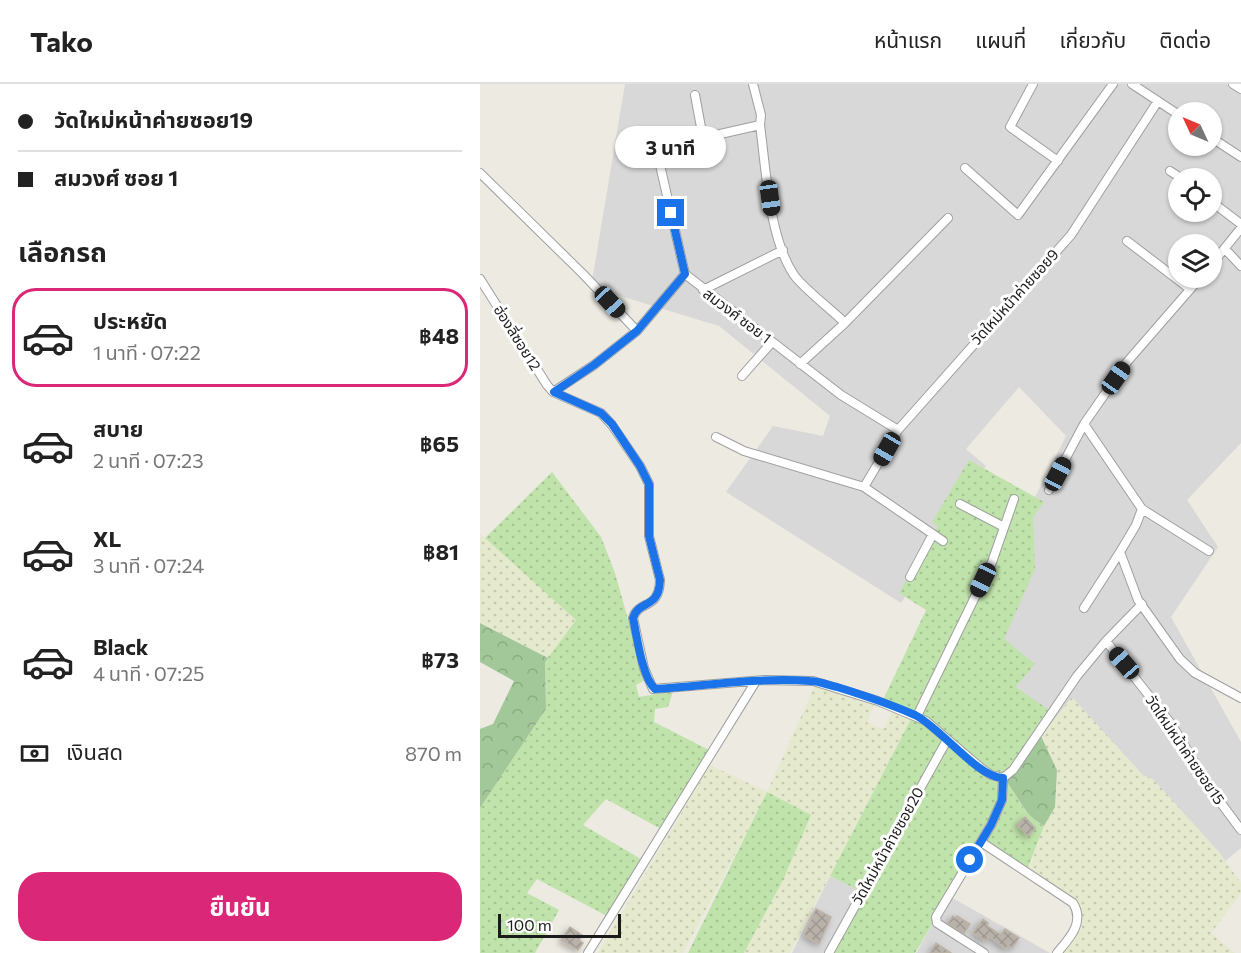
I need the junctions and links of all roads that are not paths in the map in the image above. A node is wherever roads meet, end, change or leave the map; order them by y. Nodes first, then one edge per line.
1 (753, 84) edge
2 (1033, 84) edge
3 (1113, 84) edge
4 (1132, 84) edge
5 (1233, 84) edge
6 (1241, 89) edge
7 (694, 95) dead end
8 (1158, 101) junction
9 (1168, 108) edge
10 (760, 125) junction
11 (703, 138) junction
12 (1222, 145) edge
13 (1241, 157) edge
14 (1058, 161) junction
15 (965, 168) dead end
16 (480, 173) edge
17 (1222, 210) edge
18 (948, 218) dead end
19 (1241, 226) edge
20 (1127, 241) dead end
21 (1225, 249) junction
22 (783, 250) junction
23 (1222, 252) edge
24 (1241, 266) edge
25 (685, 274) junction
26 (480, 279) edge
27 (1190, 289) joint
28 (703, 290) junction
29 (845, 322) junction
30 (637, 331) junction
31 (772, 342) junction
32 (800, 364) junction
33 (742, 376) dead end
34 (554, 392) junction
35 (1084, 424) junction
36 (898, 430) junction
37 (716, 437) dead end
38 (864, 488) junction
39 (1049, 490) dead end
40 (1014, 499) dead end
41 (960, 504) dead end
42 (1142, 509) junction
43 (1004, 527) junction
44 (933, 534) junction
45 (943, 541) dead end
46 (1209, 551) dead end
47 (1120, 552) junction
48 (910, 577) dead end
49 (1142, 604) junction
50 (1084, 608) dead end
51 (1106, 641) junction
52 (756, 681) junction
53 (1241, 698) edge
54 (917, 717) junction
55 (947, 740) junction
56 (1003, 778) junction
57 (1241, 830) edge
58 (981, 842) junction
59 (588, 953) edge
60 (829, 953) edge
61 (984, 953) edge
62 (1058, 953) edge

1 - 10 street
2 - 14 street
3 - 14 street
4 - 8 street
5 - 6 street
7 - 11 street
8 - 9 street
8 - 36 street, วัดใหม่หน้าค่ายซอย9
10 - 11 street
10 - 22 street
11 - 25 street
12 - 13 street
14 - 15 street
16 - 30 street
17 - 19 street
18 - 29 street
19 - 21 street
20 - 27 street
21 - 23 street
21 - 24 street
22 - 28 street
22 - 29 street
25 - 28 street, สมวงศ์ ซอย 1
25 - 30 street
26 - 34 street, ฮ่องลี่ซอย12
27 - 35 street
28 - 31 street, สมวงศ์ ซอย 1
29 - 32 street
30 - 34 street
31 - 32 street, สมวงศ์ ซอย 1
31 - 33 street
32 - 36 street, สมวงศ์ ซอย 1
34 - 52 street, ฮ่องลี่ซอย12
35 - 39 street
35 - 42 street
36 - 38 street, วัดใหม่หน้าค่ายซอย9
37 - 38 street
38 - 44 street
40 - 43 street
41 - 43 street
42 - 46 street
42 - 47 street
43 - 54 street
44 - 45 street
44 - 48 street
47 - 49 street
47 - 50 street
49 - 51 street
49 - 53 street
51 - 56 street
51 - 57 street, วัดใหม่หน้าค่ายซอย15
52 - 54 street
52 - 59 street
54 - 55 street
55 - 56 street
55 - 60 street, วัดใหม่หน้าค่ายซอย20
56 - 58 street
58 - 61 street
58 - 62 street

